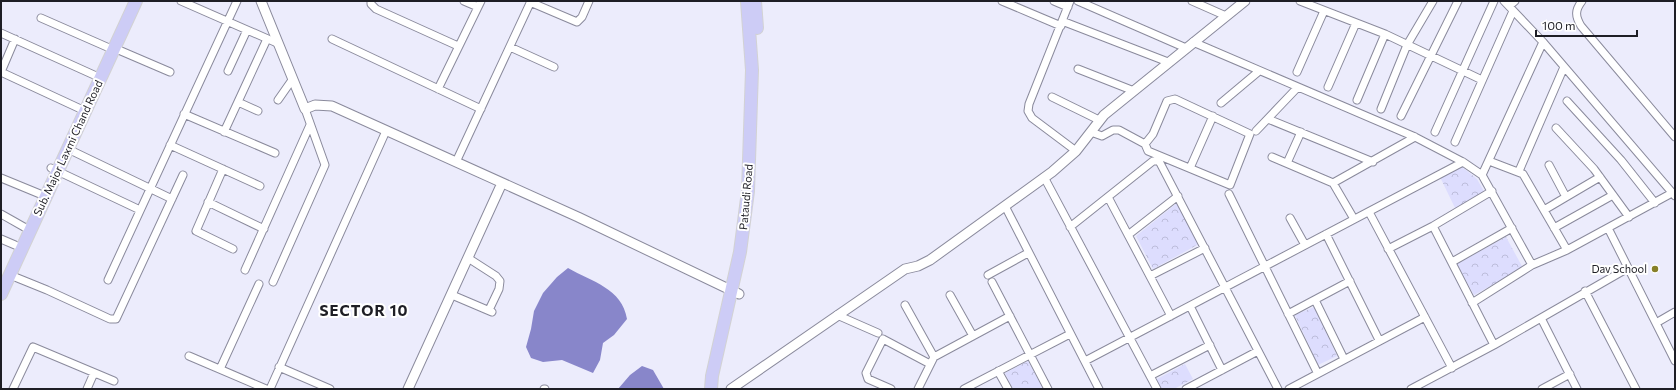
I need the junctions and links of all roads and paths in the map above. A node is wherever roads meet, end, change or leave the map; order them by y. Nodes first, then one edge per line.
1 (128, 1) edge
2 (136, 1) edge
3 (181, 1) edge
4 (237, 1) edge
5 (260, 1) edge
6 (371, 1) edge
7 (464, 1) edge
8 (589, 1) edge
9 (747, 1) edge
10 (755, 1) edge
11 (1002, 1) edge
12 (1054, 1) edge
13 (1078, 1) edge
14 (1192, 1) edge
15 (1245, 1) edge
16 (1300, 1) edge
17 (1433, 1) edge
18 (1458, 1) edge
19 (1494, 1) edge
20 (1515, 1) edge
21 (1582, 1) edge
22 (530, 2) edge
23 (189, 3) edge
24 (479, 4) edge
25 (1069, 4) edge
26 (1509, 6) edge
27 (1324, 11) junction
28 (1226, 16) junction
29 (41, 18) dead end
30 (228, 22) junction
31 (1356, 23) junction
32 (1062, 24) junction
33 (246, 30) junction
34 (1, 32) edge
35 (1385, 34) junction
36 (753, 37) junction
37 (15, 39) junction
38 (267, 39) junction
39 (332, 39) dead end
40 (1543, 42) junction
41 (277, 43) junction
42 (1189, 45) junction
43 (1407, 45) junction
44 (458, 46) junction
45 (510, 47) junction
46 (111, 48) junction
47 (1430, 55) junction
48 (1168, 62) junction
49 (554, 67) dead end
50 (1564, 67) junction
51 (1078, 69) dead end
52 (228, 71) dead end
53 (1461, 71) junction
54 (1, 72) edge
55 (170, 72) dead end
56 (1258, 72) junction
57 (1297, 72) dead end
58 (94, 75) junction
59 (292, 80) junction
60 (1482, 80) junction
61 (1328, 87) dead end
62 (1297, 88) junction
63 (438, 89) junction
64 (1134, 91) junction
65 (1052, 97) dead end
66 (278, 100) dead end
67 (1357, 100) dead end
68 (1567, 101) dead end
69 (238, 102) junction
70 (1221, 103) dead end
71 (82, 109) junction
72 (305, 109) junction
73 (481, 109) junction
74 (1381, 109) dead end
75 (258, 111) dead end
76 (184, 114) junction
77 (1213, 116) junction
78 (1401, 116) dead end
79 (1268, 119) junction
80 (1099, 120) junction
81 (310, 125) junction
82 (1556, 128) dead end
83 (386, 131) junction
84 (1256, 131) dead end
85 (224, 132) junction
86 (1092, 132) junction
87 (1300, 132) junction
88 (1435, 132) dead end
89 (1675, 136) edge
90 (1415, 137) junction
91 (1455, 142) dead end
92 (1144, 144) junction
93 (170, 145) junction
94 (68, 149) junction
95 (1076, 151) junction
96 (275, 153) dead end
97 (1272, 157) dead end
98 (1489, 161) junction
99 (456, 162) junction
100 (1373, 162) junction
101 (1463, 162) junction
102 (1287, 163) junction
103 (1549, 165) dead end
104 (1190, 168) junction
105 (55, 169) junction
106 (223, 169) junction
107 (1519, 171) junction
108 (183, 175) dead end
109 (1482, 175) junction
110 (1044, 177) junction
111 (1600, 177) junction
112 (1, 178) edge
113 (1332, 182) junction
114 (502, 183) junction
115 (260, 186) dead end
116 (150, 189) junction
117 (1492, 191) junction
118 (40, 194) junction
119 (1229, 194) dead end
120 (1613, 195) junction
121 (1674, 195) edge
122 (1178, 196) junction
123 (1108, 197) junction
124 (1566, 197) junction
125 (172, 199) junction
126 (208, 202) junction
127 (1655, 203) junction
128 (1005, 206) junction
129 (140, 210) junction
130 (1544, 210) junction
131 (1369, 212) junction
132 (1, 214) edge
133 (1629, 216) junction
134 (1290, 218) dead end
135 (1354, 219) junction
136 (1433, 226) junction
137 (24, 227) junction
138 (1070, 227) junction
139 (264, 228) junction
140 (1512, 228) junction
141 (1554, 228) junction
142 (1608, 228) junction
143 (1326, 234) junction
144 (1128, 235) junction
145 (1, 238) edge
146 (15, 245) junction
147 (1305, 245) junction
148 (1205, 248) junction
149 (1388, 248) junction
150 (233, 249) dead end
151 (1567, 250) junction
152 (1028, 252) junction
153 (468, 258) junction
154 (1452, 262) junction
155 (1532, 265) junction
156 (1264, 267) junction
157 (1628, 268) junction
158 (245, 270) dead end
159 (5, 275) edge
160 (988, 275) dead end
161 (1150, 276) junction
162 (108, 280) dead end
163 (1350, 281) junction
164 (273, 282) dead end
165 (992, 282) dead end
166 (259, 284) dead end
167 (1225, 287) junction
168 (1585, 291) junction
169 (735, 292) junction
170 (1, 294) edge
171 (452, 295) junction
172 (950, 295) dead end
173 (1315, 300) junction
174 (1472, 303) junction
175 (905, 305) dead end
176 (1190, 306) junction
177 (1675, 312) edge
178 (1288, 314) junction
179 (837, 315) junction
180 (1010, 316) junction
181 (1171, 316) junction
182 (1425, 317) junction
183 (1541, 318) junction
184 (1656, 323) junction
185 (878, 334) dead end
186 (1070, 334) junction
187 (973, 336) junction
188 (1130, 337) junction
189 (1379, 340) junction
190 (1210, 345) junction
191 (1494, 346) junction
192 (1258, 351) junction
193 (1030, 354) junction
194 (189, 356) dead end
195 (934, 357) junction
196 (1344, 358) junction
197 (1675, 360) edge
198 (1085, 361) junction
199 (930, 364) junction
200 (280, 367) junction
201 (1452, 368) junction
202 (220, 369) junction
203 (1222, 370) junction
204 (998, 371) junction
205 (1317, 372) junction
206 (94, 373) junction
207 (1570, 374) junction
208 (1150, 376) junction
209 (114, 380) dead end
210 (919, 388) edge
211 (13, 389) edge
212 (87, 389) edge
213 (266, 389) edge
214 (270, 389) edge
215 (330, 389) edge
216 (408, 389) edge
217 (711, 389) edge
218 (719, 389) edge
219 (731, 389) edge
220 (891, 389) edge
221 (965, 389) edge
222 (1008, 389) edge
223 (1048, 389) edge
224 (1099, 389) edge
225 (1157, 389) edge
226 (1186, 389) edge
227 (1278, 389) edge
228 (1289, 389) edge
229 (1411, 389) edge
230 (1542, 389) edge
231 (1577, 389) edge
232 (1636, 389) edge

1 - 46 main road, Sub. Major Laxmi Chand Road
2 - 46 main road, Sub. Major Laxmi Chand Road
3 - 23 street
4 - 30 street
5 - 41 street
6 - 44 street
7 - 24 street
8 - 22 street
9 - 36 main road
10 - 36 main road
11 - 32 street
12 - 25 street
13 - 42 street
14 - 28 street
15 - 28 street
16 - 27 street
17 - 43 street
18 - 47 street
19 - 53 street
20 - 26 street
21 - 89 street
22 - 45 street
23 - 30 street
24 - 44 street
25 - 32 street
26 - 40 street
26 - 60 street
27 - 31 street
27 - 57 street
28 - 42 street
29 - 46 street
30 - 33 street
30 - 76 street
31 - 35 street
31 - 61 street
32 - 48 street
32 - 95 street
33 - 38 street
33 - 52 street
34 - 37 street
35 - 43 street
35 - 67 street
36 - 169 main road
37 - 54 street
37 - 58 street
38 - 41 street
38 - 69 street
39 - 63 street
40 - 50 street
40 - 98 street
41 - 59 street
42 - 48 street
42 - 56 street
43 - 47 street
43 - 74 street
44 - 63 street
45 - 49 street
45 - 73 street
46 - 55 street
46 - 58 main road, Sub. Major Laxmi Chand Road
46 - 71 main road, Sub. Major Laxmi Chand Road
47 - 53 street
47 - 78 street
48 - 64 street
50 - 107 street
50 - 121 street
51 - 64 street
53 - 60 street
53 - 88 street
54 - 71 street
56 - 62 street
56 - 70 street
58 - 71 main road, Sub. Major Laxmi Chand Road
59 - 66 street
59 - 72 street
60 - 91 street
62 - 79 street
62 - 90 street
63 - 73 street
64 - 80 street
65 - 80 street
68 - 127 street
69 - 75 street
69 - 85 street
71 - 94 main road, Sub. Major Laxmi Chand Road
71 - 105 main road, Sub. Major Laxmi Chand Road
72 - 81 street
72 - 83 street
73 - 99 street
76 - 85 street
76 - 93 street
77 - 92 street
77 - 104 street
77 - 104 street
79 - 84 street
79 - 87 street
80 - 86 street
81 - 139 street
81 - 164 street
82 - 111 street
83 - 99 street
83 - 200 street
85 - 96 street
86 - 92 street
86 - 95 street
87 - 100 street
87 - 102 street
90 - 100 street
90 - 101 street
92 - 104 street
93 - 106 street
93 - 116 street
94 - 105 main road, Sub. Major Laxmi Chand Road
94 - 116 street
95 - 110 street
97 - 102 street
98 - 107 street
98 - 109 street
99 - 114 street
100 - 113 street
101 - 109 street
101 - 131 street
102 - 113 street
103 - 124 street
105 - 118 main road, Sub. Major Laxmi Chand Road
105 - 129 street
105 - 159 main road, Sub. Major Laxmi Chand Road
106 - 115 street
106 - 126 street
107 - 130 street
108 - 125 street
109 - 117 street
110 - 128 street
110 - 138 street
111 - 120 street
111 - 124 street
112 - 118 street
113 - 135 street
114 - 153 street
114 - 169 street
116 - 125 street
116 - 129 street
117 - 136 street
117 - 140 street
118 - 137 main road, Sub. Major Laxmi Chand Road
119 - 156 street
120 - 133 street
120 - 141 street
121 - 127 street
122 - 123 street
122 - 144 street
122 - 148 street
123 - 138 street
123 - 144 street
124 - 130 street
125 - 159 street
126 - 139 street
126 - 150 street
127 - 133 street
128 - 152 street
128 - 179 street
129 - 162 street
130 - 141 street
131 - 135 street
131 - 149 street
132 - 137 street
133 - 142 street
134 - 147 street
135 - 143 street
136 - 149 street
136 - 154 street
137 - 146 main road, Sub. Major Laxmi Chand Road
138 - 188 street
139 - 158 street
140 - 154 street
140 - 155 street
141 - 151 street
142 - 151 street
142 - 157 street
143 - 147 street
143 - 163 street
144 - 161 street
145 - 146 street
146 - 159 main road, Sub. Major Laxmi Chand Road
147 - 156 street
148 - 161 street
148 - 167 street
149 - 182 street
151 - 155 street
152 - 160 street
152 - 186 street
153 - 171 street
153 - 171 street
154 - 174 street
155 - 174 street
156 - 167 street
156 - 178 street
157 - 168 street
157 - 184 street
159 - 170 main road, Sub. Major Laxmi Chand Road
161 - 181 street
163 - 173 street
163 - 189 street
165 - 180 street
166 - 202 street
167 - 176 street
167 - 192 street
168 - 183 street
168 - 232 street
169 - 217 main road
169 - 218 main road
171 - 216 street
172 - 187 street
173 - 178 street
173 - 196 street
174 - 191 street
175 - 195 street
176 - 181 street
176 - 190 street
177 - 184 street
178 - 205 street
179 - 185 street
179 - 219 street
180 - 187 street
180 - 193 street
181 - 188 street
182 - 189 street
182 - 201 street
183 - 191 street
183 - 207 street
184 - 197 street
186 - 193 street
186 - 198 street
187 - 195 street
188 - 198 street
188 - 208 street
189 - 196 street
190 - 203 street
190 - 208 street
191 - 201 street
192 - 203 street
192 - 227 street
193 - 204 street
193 - 223 street
194 - 202 street
195 - 199 street
196 - 205 street
198 - 224 street
199 - 210 street
199 - 220 street
200 - 214 street
200 - 215 street
201 - 229 street
202 - 213 street
203 - 226 street
204 - 221 street
204 - 222 street
205 - 228 street
206 - 209 street
206 - 211 street
206 - 212 street
207 - 230 street
207 - 231 street
208 - 225 street

